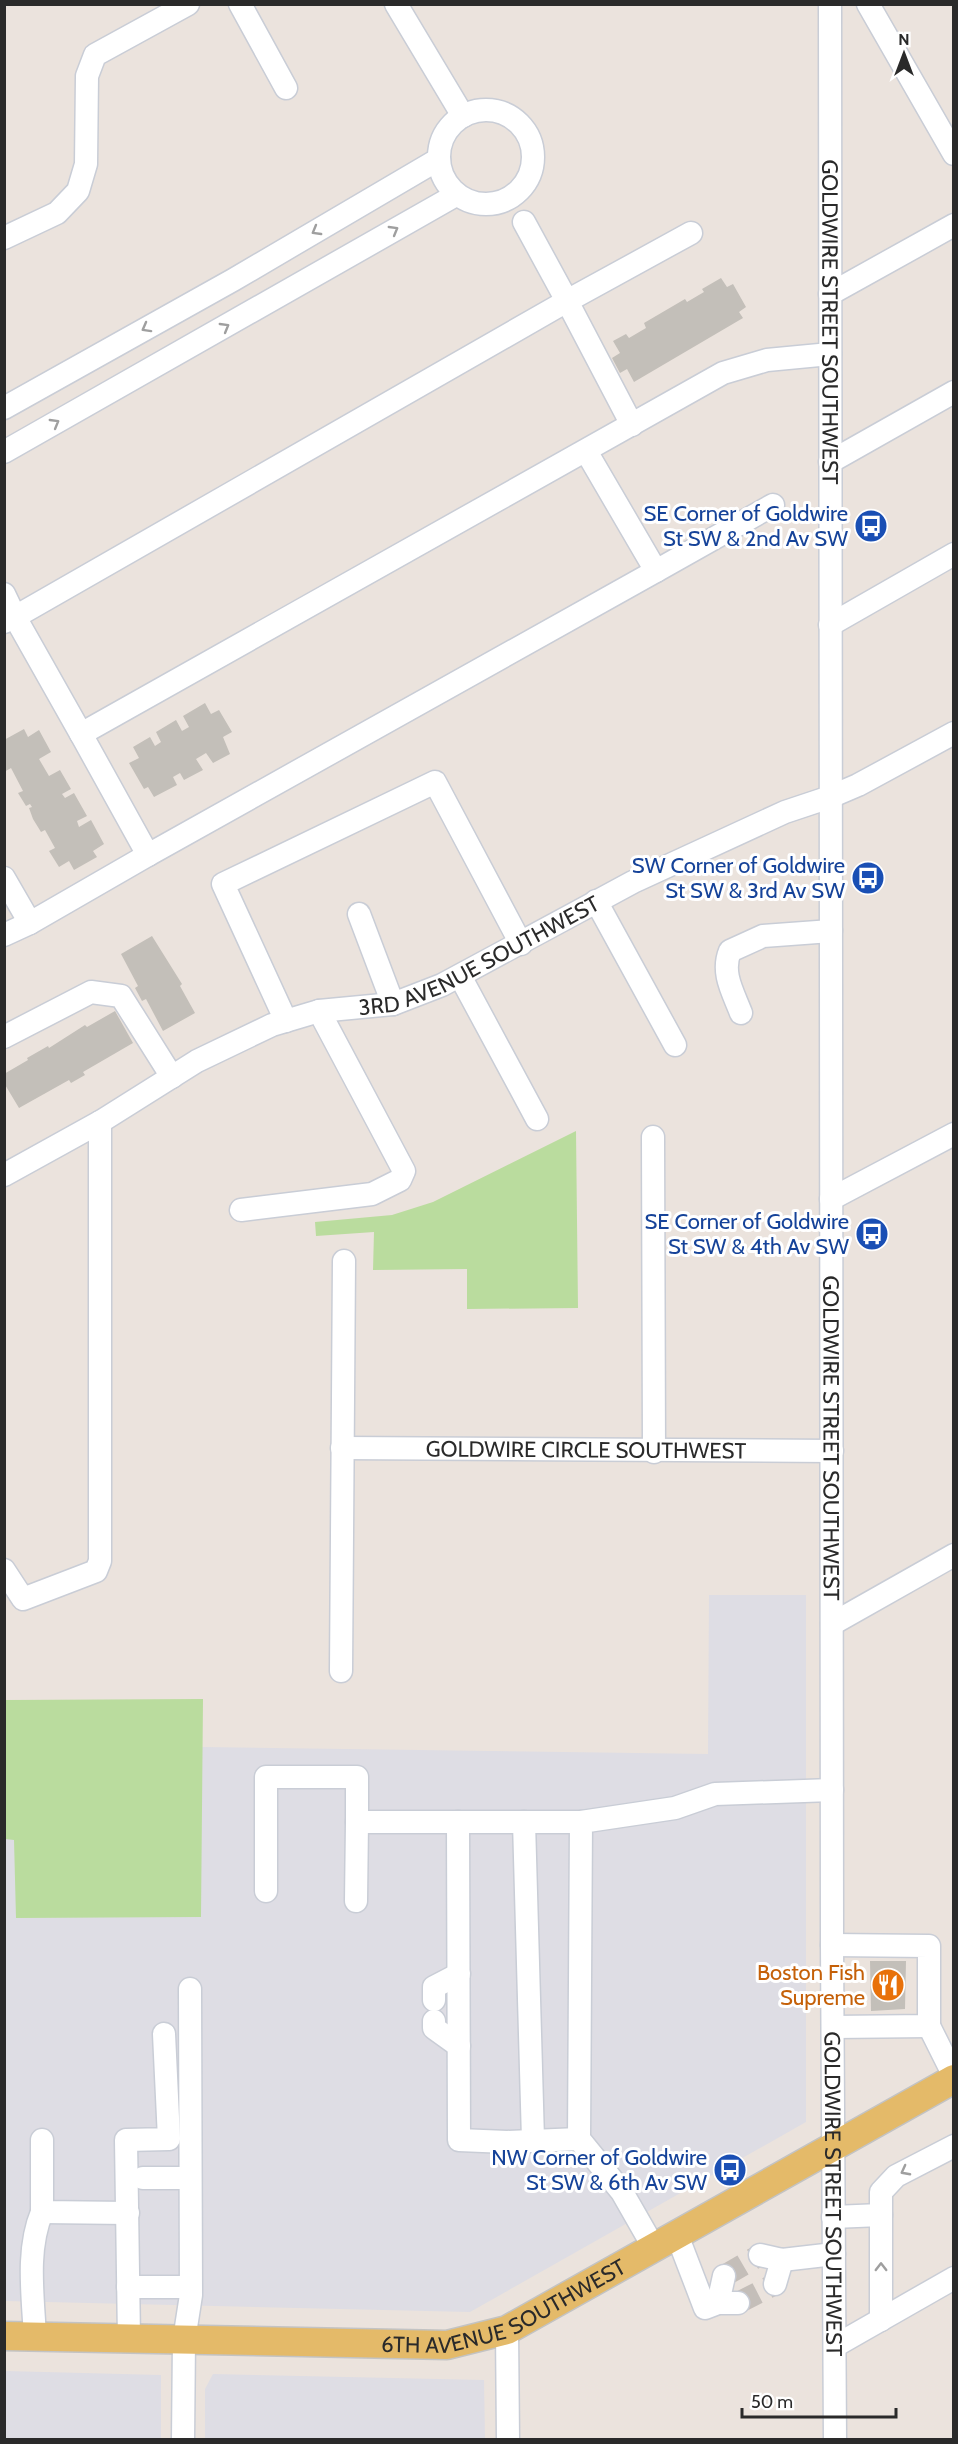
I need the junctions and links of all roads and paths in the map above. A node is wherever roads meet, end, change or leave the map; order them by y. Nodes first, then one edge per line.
1 (188, 4) edge
2 (240, 4) edge
3 (396, 4) edge
4 (830, 4) edge
5 (868, 4) edge
6 (286, 88) dead end
7 (463, 116) junction
8 (954, 154) edge
9 (439, 159) junction
10 (521, 188) junction
11 (456, 195) junction
12 (498, 203) junction
13 (524, 222) junction
14 (954, 225) edge
15 (691, 233) dead end
16 (4, 238) edge
17 (830, 294) junction
18 (567, 301) junction
19 (830, 354) junction
20 (954, 392) edge
21 (4, 408) edge
22 (632, 425) junction
23 (586, 451) junction
24 (4, 452) edge
25 (830, 462) junction
26 (773, 505) dead end
27 (954, 554) edge
28 (656, 571) junction
29 (4, 594) edge
30 (10, 620) edge
31 (830, 625) junction
32 (954, 733) edge
33 (81, 734) junction
34 (831, 797) junction
35 (148, 855) junction
36 (4, 878) edge
37 (596, 901) junction
38 (359, 914) dead end
39 (30, 923) junction
40 (831, 931) junction
41 (4, 935) edge
42 (521, 944) junction
43 (460, 976) junction
44 (393, 1004) junction
45 (319, 1011) junction
46 (741, 1013) dead end
47 (286, 1021) junction
48 (4, 1037) edge
49 (675, 1045) dead end
50 (172, 1077) junction
51 (537, 1119) dead end
52 (100, 1122) junction
53 (954, 1134) edge
54 (653, 1137) dead end
55 (4, 1175) edge
56 (831, 1199) junction
57 (241, 1210) dead end
58 (344, 1261) dead end
59 (342, 1448) junction
60 (832, 1451) junction
61 (654, 1452) junction
62 (954, 1555) edge
63 (4, 1570) edge
64 (14, 1600) edge
65 (832, 1624) junction
66 (341, 1671) dead end
67 (832, 1790) junction
68 (357, 1822) junction
69 (458, 1822) junction
70 (524, 1822) junction
71 (581, 1822) junction
72 (266, 1891) dead end
73 (356, 1900) dead end
74 (832, 1945) junction
75 (459, 1974) junction
76 (190, 1989) dead end
77 (929, 2026) junction
78 (832, 2027) junction
79 (164, 2034) dead end
80 (459, 2046) junction
81 (954, 2078) edge
82 (579, 2139) junction
83 (42, 2140) dead end
84 (533, 2140) junction
85 (954, 2146) edge
86 (833, 2147) junction
87 (143, 2178) dead end
88 (189, 2178) junction
89 (42, 2212) junction
90 (128, 2213) junction
91 (881, 2215) junction
92 (833, 2217) junction
93 (665, 2241) junction
94 (834, 2254) junction
95 (760, 2255) tunnel mouth
96 (782, 2260) junction
97 (724, 2276) dead end
98 (954, 2278) edge
99 (775, 2284) dead end
100 (128, 2287) junction
101 (190, 2287) junction
102 (881, 2320) junction
103 (507, 2330) junction
104 (4, 2336) edge
105 (34, 2337) junction
106 (129, 2339) junction
107 (184, 2340) junction
108 (834, 2346) junction
109 (183, 2439) edge
110 (508, 2439) edge
111 (835, 2439) edge

1 - 16 street
2 - 6 street
3 - 7 street
4 - 17 street, GOLDWIRE STREET SOUTHWEST
5 - 8 street
7 - 9 street
7 - 10 street
9 - 11 street
9 -> 21 street
10 - 12 street
10 - 13 street
11 - 12 street
24 -> 11 street
12 - 13 street
13 - 18 street
14 - 17 street
15 - 18 street
17 - 19 street, GOLDWIRE STREET SOUTHWEST
18 - 22 street
18 - 30 street
19 - 22 street
19 - 25 street, GOLDWIRE STREET SOUTHWEST
20 - 25 street
22 - 23 street
23 - 28 street
23 - 33 street
25 - 31 street, GOLDWIRE STREET SOUTHWEST
26 - 28 street
27 - 31 street
28 - 35 street
29 - 30 street
30 - 33 street
31 - 34 street, GOLDWIRE STREET SOUTHWEST
32 - 34 street, 3RD AVENUE SOUTHWEST
33 - 35 street
34 - 37 street, 3RD AVENUE SOUTHWEST
34 - 40 street, GOLDWIRE STREET SOUTHWEST
35 - 39 street
36 - 39 street
37 - 42 street, 3RD AVENUE SOUTHWEST
37 - 49 street
38 - 44 street
39 - 41 street
40 - 46 street
40 - 56 street, GOLDWIRE STREET SOUTHWEST
42 - 43 street, 3RD AVENUE SOUTHWEST
42 - 47 street
43 - 44 street, 3RD AVENUE SOUTHWEST
43 - 51 street
44 - 45 street, 3RD AVENUE SOUTHWEST
45 - 47 street, 3RD AVENUE SOUTHWEST
45 - 57 street
47 - 50 street, 3RD AVENUE SOUTHWEST
48 - 50 street
50 - 52 street, 3RD AVENUE SOUTHWEST
52 - 55 street, 3RD AVENUE SOUTHWEST
52 - 64 street
53 - 56 street
54 - 61 street
56 - 60 street, GOLDWIRE STREET SOUTHWEST
58 - 59 street
59 - 61 street, GOLDWIRE CIRCLE SOUTHWEST
59 - 66 street
60 - 61 street, GOLDWIRE CIRCLE SOUTHWEST
60 - 65 street, GOLDWIRE STREET SOUTHWEST
62 - 65 street
63 - 64 street
65 - 67 street, GOLDWIRE STREET SOUTHWEST
67 - 71 street
67 - 74 street, GOLDWIRE STREET SOUTHWEST
68 - 69 street
68 - 72 street
68 - 73 street
69 - 70 street
69 - 75 street
70 - 71 street
70 - 84 street
71 - 82 street
74 - 77 street
74 - 78 street, GOLDWIRE STREET SOUTHWEST
75 - 80 street
75 - 80 street
76 - 88 street
77 - 78 street
77 - 81 street
78 - 86 street, GOLDWIRE STREET SOUTHWEST
79 - 90 street
80 - 84 street
81 - 86 main road, 6TH AVENUE SOUTHWEST
82 - 84 street
82 - 93 street
83 - 89 street
85 -> 91 street
86 - 92 street, GOLDWIRE STREET SOUTHWEST
86 - 93 main road, 6TH AVENUE SOUTHWEST
87 - 88 street
88 - 101 street
89 - 90 street
89 - 105 street
90 - 100 street
91 - 92 street
102 -> 91 street
92 - 94 street, GOLDWIRE STREET SOUTHWEST
93 - 97 street
93 - 103 main road, 6TH AVENUE SOUTHWEST
94 - 96 street
94 - 108 street, GOLDWIRE STREET SOUTHWEST
95 - 96 street
96 - 99 street
98 - 102 street
100 - 101 street
100 - 106 street
101 - 107 street
102 - 108 street
103 - 107 main road, 6TH AVENUE SOUTHWEST
103 - 110 street
104 - 105 main road, 6TH AVENUE SOUTHWEST
105 - 106 main road, 6TH AVENUE SOUTHWEST
106 - 107 main road, 6TH AVENUE SOUTHWEST
107 - 109 street
108 - 111 street, GOLDWIRE STREET SOUTHWEST

